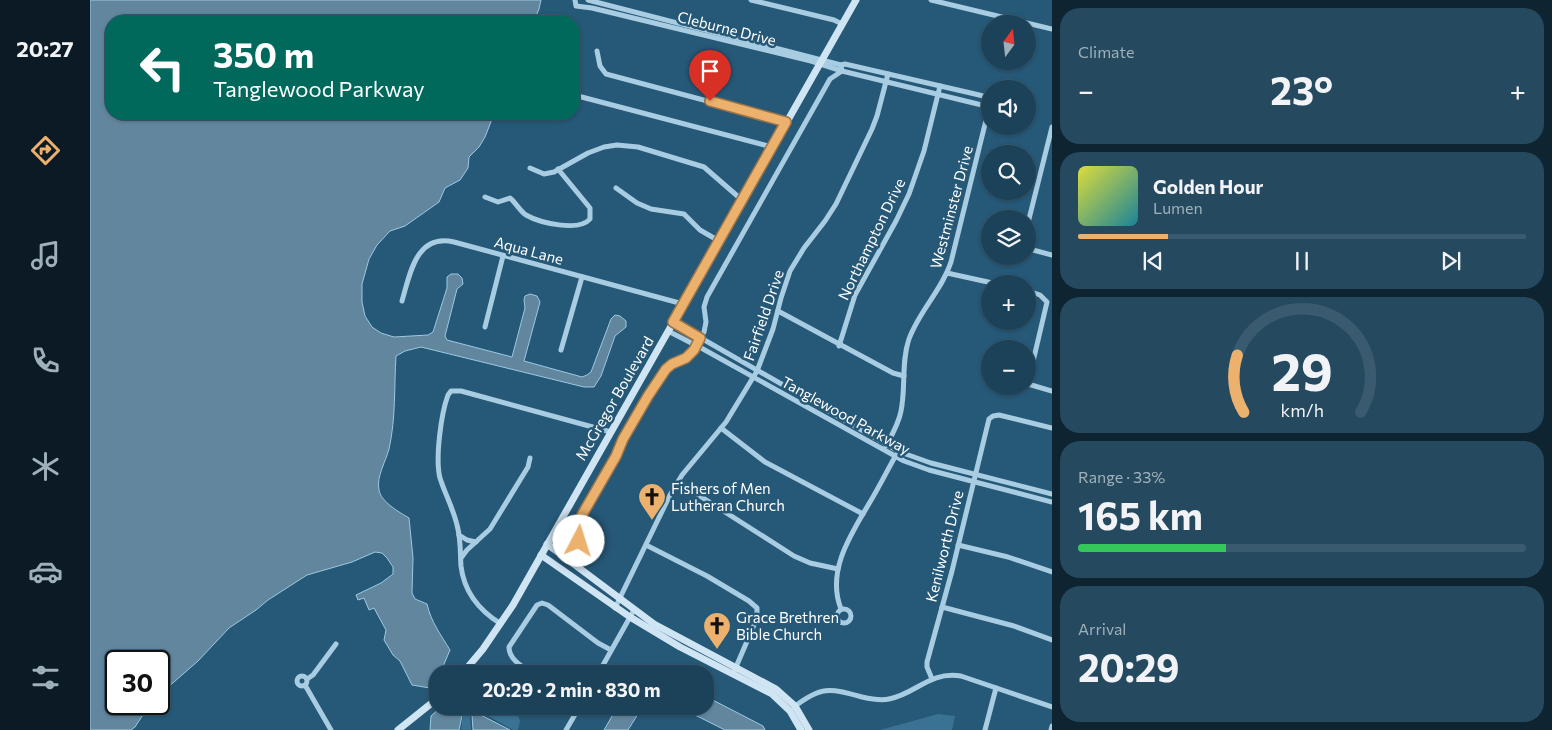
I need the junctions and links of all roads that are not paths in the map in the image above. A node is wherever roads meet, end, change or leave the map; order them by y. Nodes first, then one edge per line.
1 (575, 0) edge
2 (588, 0) edge
3 (751, 0) edge
4 (856, 0) edge
5 (931, 0) edge
6 (842, 24) junction
7 (1052, 29) edge
8 (694, 30) junction
9 (597, 51) dead end
10 (821, 61) junction
11 (841, 65) junction
12 (842, 71) junction
13 (888, 74) junction
14 (886, 82) junction
15 (940, 86) junction
16 (938, 95) junction
17 (981, 96) edge
18 (580, 97) edge
19 (981, 105) edge
20 (786, 122) junction
21 (1052, 127) edge
22 (983, 135) edge
23 (772, 147) junction
24 (530, 168) dead end
25 (558, 169) junction
26 (616, 188) dead end
27 (485, 197) dead end
28 (742, 200) junction
29 (1031, 210) edge
30 (719, 241) junction
31 (1036, 250) edge
32 (1052, 255) edge
33 (503, 256) junction
34 (947, 273) junction
35 (582, 277) junction
36 (981, 280) edge
37 (1036, 293) edge
38 (402, 301) dead end
39 (683, 304) junction
40 (778, 311) junction
41 (673, 322) junction
42 (485, 327) dead end
43 (668, 331) junction
44 (700, 338) junction
45 (696, 345) junction
46 (840, 346) junction
47 (1036, 349) edge
48 (561, 350) dead end
49 (757, 371) junction
50 (904, 376) junction
51 (753, 377) junction
52 (1036, 386) edge
53 (1052, 391) edge
54 (721, 428) junction
55 (1052, 428) edge
56 (611, 432) junction
57 (886, 444) junction
58 (883, 450) junction
59 (898, 450) junction
60 (895, 457) junction
61 (530, 458) dead end
62 (975, 474) junction
63 (973, 481) junction
64 (678, 482) junction
65 (1039, 490) junction
66 (1052, 494) edge
67 (1037, 498) junction
68 (1052, 502) edge
69 (863, 514) junction
70 (460, 535) junction
71 (476, 542) junction
72 (547, 544) junction
73 (646, 545) junction
74 (958, 545) junction
75 (541, 555) junction
76 (461, 558) junction
77 (571, 562) junction
78 (838, 569) junction
79 (1052, 572) edge
80 (621, 600) junction
81 (942, 607) junction
82 (615, 608) junction
83 (841, 609) dead end
84 (634, 610) junction
85 (630, 617) junction
86 (501, 624) junction
87 (1052, 640) edge
88 (336, 644) dead end
89 (611, 650) junction
90 (470, 665) edge
91 (521, 665) edge
92 (603, 665) edge
93 (734, 671) junction
94 (932, 678) junction
95 (307, 679) junction
96 (305, 686) junction
97 (996, 688) junction
98 (429, 705) edge
99 (1052, 707) edge
100 (792, 708) junction
101 (575, 715) edge
102 (1052, 726) edge
103 (331, 730) edge
104 (398, 730) edge
105 (566, 730) edge
106 (801, 730) edge
107 (809, 730) edge
108 (985, 730) edge
109 (1051, 730) edge

1 - 8 street, Cleburne Drive
2 - 8 street, Cleburne Drive
3 - 6 street
4 - 6 main road, McGregor Boulevard
5 - 7 street
6 - 10 main road, McGregor Boulevard
8 - 10 street, Cleburne Drive
9 - 20 street
10 - 11 street
10 - 12 street
10 - 20 main road, McGregor Boulevard
11 - 12 street
11 - 13 street
12 - 14 street
12 - 44 street
13 - 14 street, Fairfield Drive
13 - 15 street
14 - 16 street
14 - 40 street, Fairfield Drive
15 - 16 street, Northampton Drive
15 - 17 street
16 - 19 street
16 - 46 street, Northampton Drive
18 - 23 street
20 - 23 main road, McGregor Boulevard
21 - 29 street
22 - 34 street, Westminster Drive
23 - 28 main road, McGregor Boulevard
24 - 25 street
25 - 27 street
25 - 28 street
26 - 30 street
28 - 30 main road, McGregor Boulevard
30 - 39 main road, McGregor Boulevard
31 - 32 street
33 - 35 street, Aqua Lane
33 - 38 street, Aqua Lane
33 - 42 street
34 - 36 street
34 - 50 street, Westminster Drive
35 - 39 street, Aqua Lane
35 - 48 street
37 - 47 street
39 - 41 main road, McGregor Boulevard
40 - 46 street
40 - 49 street, Fairfield Drive
41 - 43 main road, McGregor Boulevard
41 - 44 street, Tanglewood Parkway
43 - 45 street, Tanglewood Parkway
43 - 56 main road, McGregor Boulevard
44 - 45 street
44 - 49 street, Tanglewood Parkway
45 - 51 street, Tanglewood Parkway
45 - 77 street
46 - 50 street
49 - 51 street, Fairfield Drive
49 - 57 street, Tanglewood Parkway
50 - 57 street, Westminster Drive
51 - 54 street, Fairfield Drive
51 - 58 street, Tanglewood Parkway
52 - 53 street
54 - 64 street, Fairfield Drive
54 - 69 street
55 - 62 street, Kenilworth Drive
56 - 70 street
56 - 72 main road, McGregor Boulevard
57 - 58 street, Westminster Drive
57 - 59 street, Tanglewood Parkway
58 - 60 street, Tanglewood Parkway
59 - 60 street
59 - 62 street, Tanglewood Parkway
60 - 63 street, Tanglewood Parkway
60 - 69 street
61 - 71 street
62 - 63 street, Kenilworth Drive
62 - 65 street, Tanglewood Parkway
63 - 67 street, Tanglewood Parkway
63 - 74 street, Kenilworth Drive
64 - 73 street, Fairfield Drive
64 - 78 street
65 - 66 street, Tanglewood Parkway
65 - 67 street
67 - 68 street, Tanglewood Parkway
69 - 78 street
70 - 71 street
70 - 76 street
71 - 76 street
72 - 75 main road, McGregor Boulevard
72 - 77 main road
73 - 80 street, Fairfield Drive
73 - 93 street
74 - 79 street
74 - 81 street, Kenilworth Drive
75 - 82 main road
75 - 86 main road, McGregor Boulevard
76 - 86 street
77 - 80 main road
78 - 83 street
80 - 82 street, Fairfield Drive
80 - 84 main road
81 - 87 street
81 - 94 street, Kenilworth Drive
82 - 85 main road
84 - 85 street
84 - 93 main road
85 - 89 street
85 - 93 main road
86 - 90 main road, McGregor Boulevard
88 - 95 street
89 - 91 street
89 - 92 street
93 - 100 main road
94 - 97 street
94 - 100 street
95 - 96 street
95 - 96 street
96 - 103 street
97 - 99 street
97 - 108 street
98 - 104 main road
100 - 106 main road
100 - 107 main road
101 - 105 street
102 - 109 street

